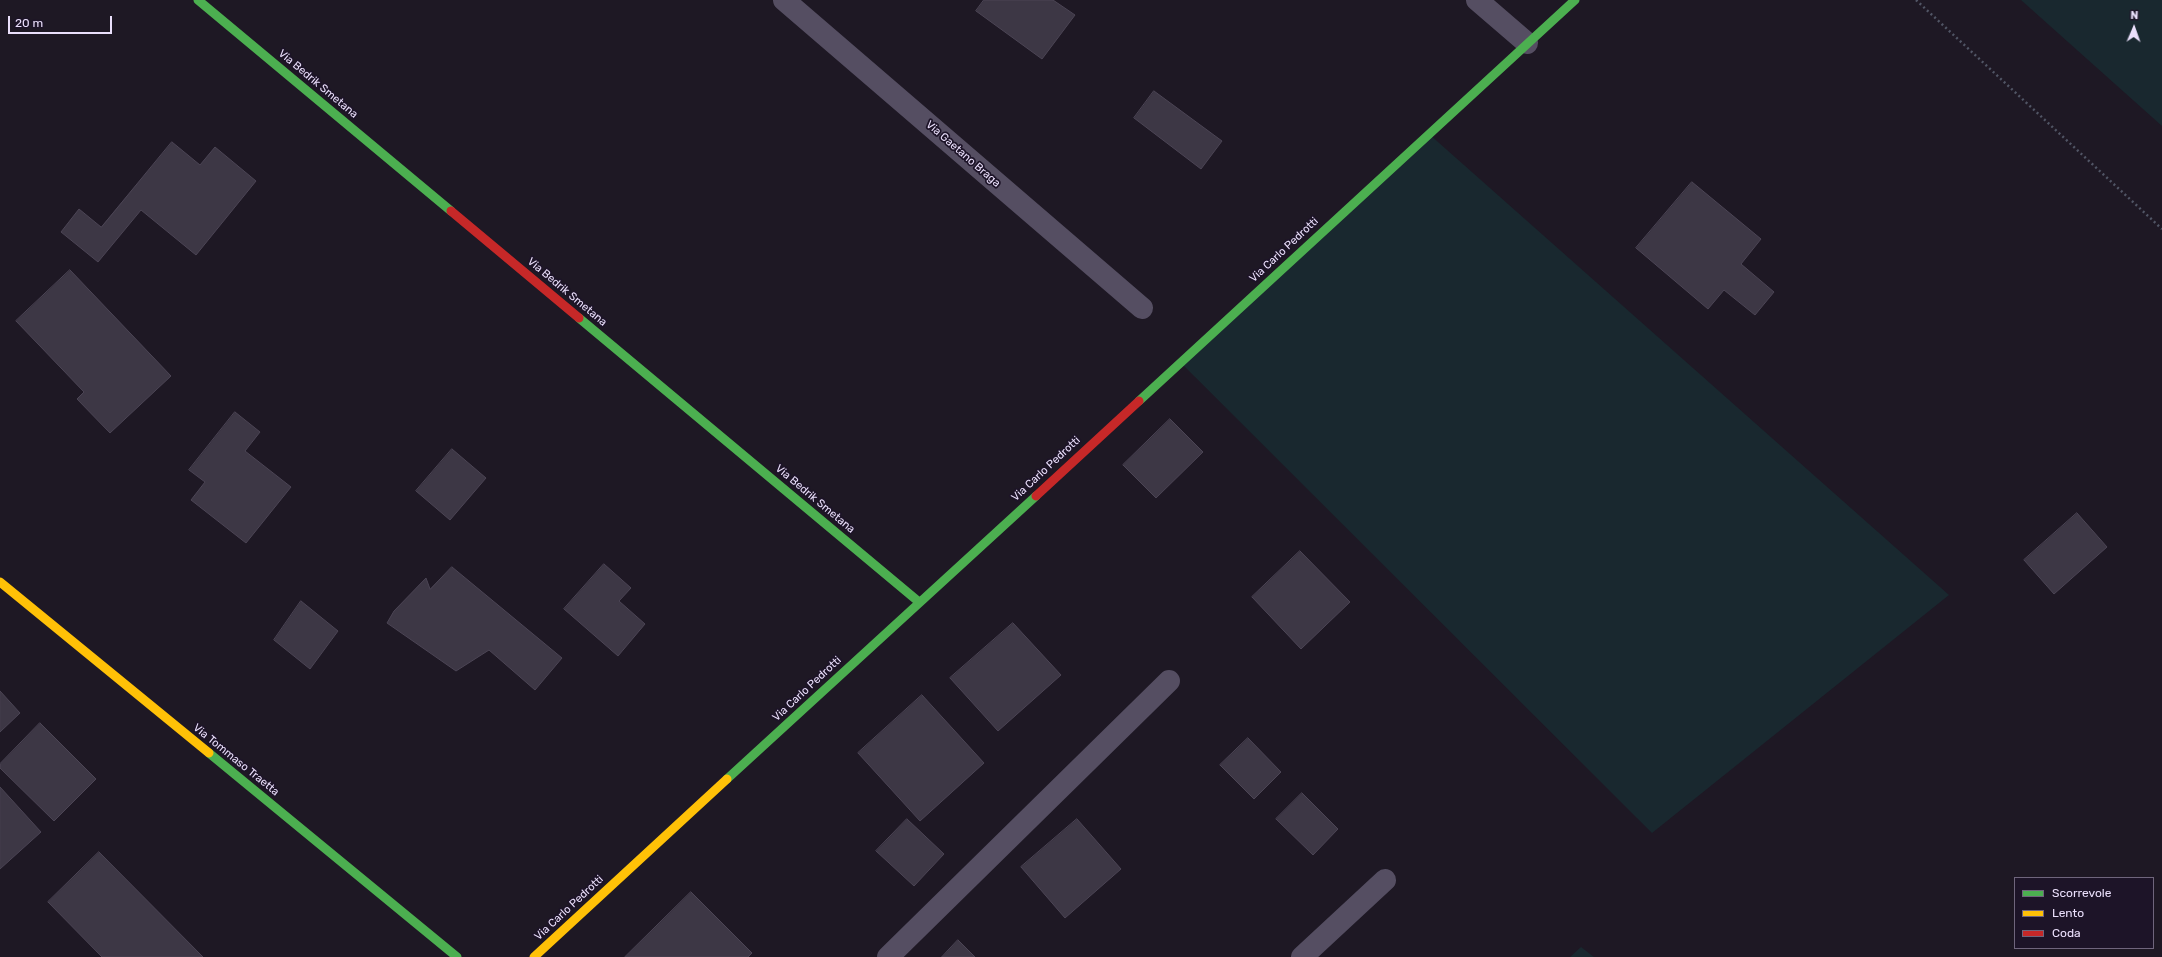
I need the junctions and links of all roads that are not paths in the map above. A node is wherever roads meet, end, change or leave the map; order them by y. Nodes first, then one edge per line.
1 (198, 0) edge
2 (784, 0) edge
3 (1477, 0) edge
4 (1574, 0) edge
5 (1527, 43) junction
6 (1142, 308) dead end
7 (0, 582) edge
8 (919, 602) junction
9 (1169, 681) dead end
10 (1385, 880) dead end
11 (457, 957) edge
12 (534, 957) edge
13 (888, 957) edge
14 (1302, 957) edge

1 - 8 street, Via Bedrik Smetana
2 - 6 street, Via Gaetano Braga
3 - 5 street
4 - 5 street, Via Carlo Pedrotti
5 - 8 street, Via Carlo Pedrotti
7 - 11 street, Via Tommaso Traetta
8 - 12 street, Via Carlo Pedrotti
9 - 13 street
10 - 14 street

